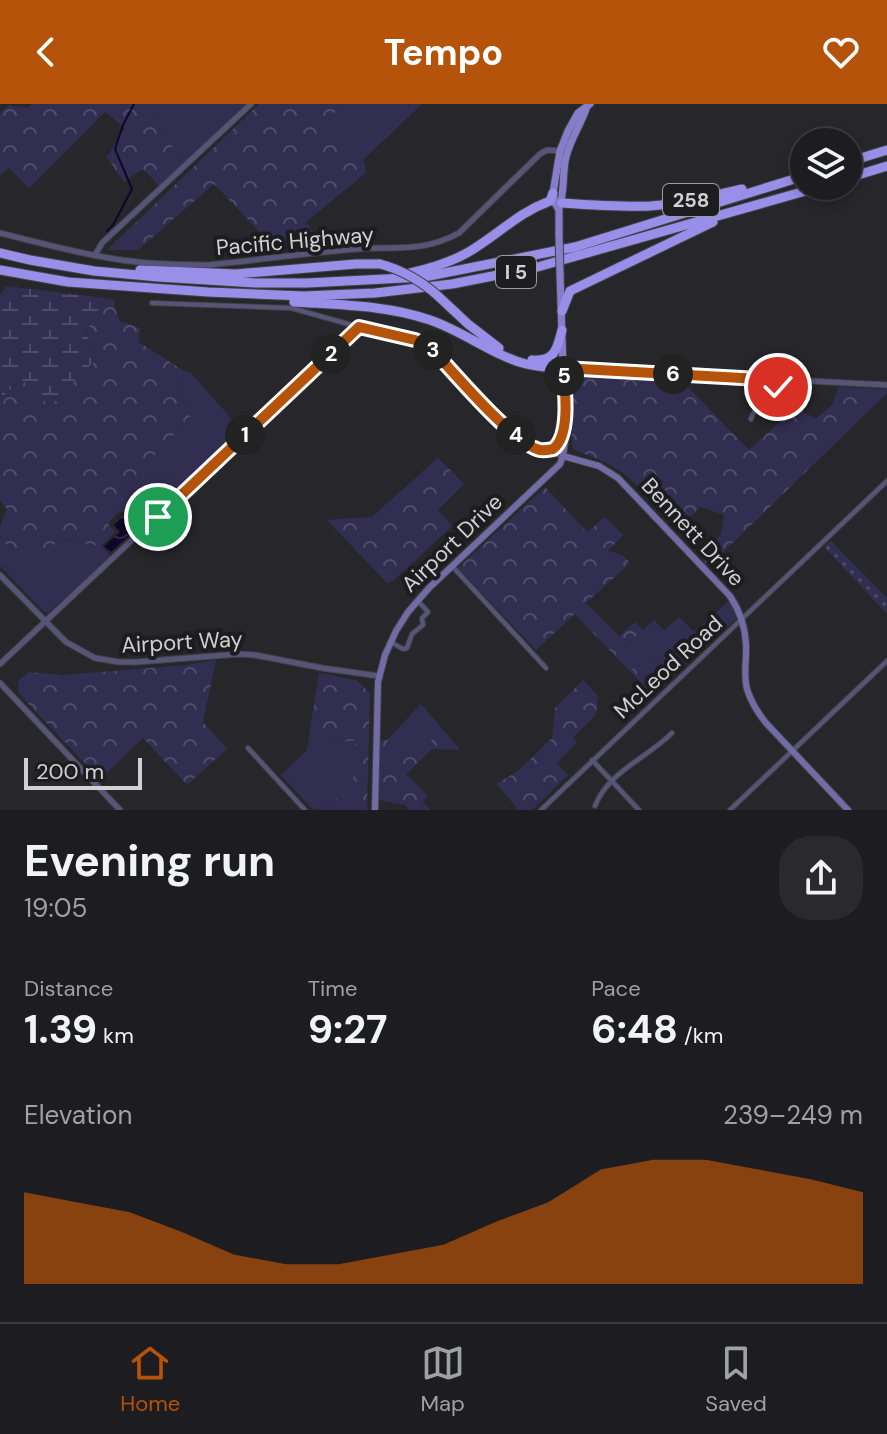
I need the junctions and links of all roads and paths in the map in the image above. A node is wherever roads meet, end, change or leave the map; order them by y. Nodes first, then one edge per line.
1 (251, 104) edge
2 (588, 106) edge
3 (887, 150) edge
4 (560, 151) junction
5 (862, 158) edge
6 (887, 166) edge
7 (862, 174) edge
8 (790, 178) edge
9 (790, 179) edge
10 (553, 193) junction
11 (790, 195) edge
12 (790, 196) edge
13 (560, 206) junction
14 (0, 233) edge
15 (0, 253) edge
16 (95, 255) junction
17 (52, 264) junction
18 (0, 270) edge
19 (363, 281) junction
20 (566, 289) junction
21 (208, 292) junction
22 (152, 303) dead end
23 (562, 311) joint
24 (359, 327) junction
25 (562, 330) junction
26 (530, 360) junction
27 (563, 368) junction
28 (778, 380) junction
29 (887, 385) edge
30 (565, 418) junction
31 (751, 419) dead end
32 (540, 450) junction
33 (563, 456) junction
34 (578, 459) junction
35 (553, 472) junction
36 (887, 481) edge
37 (452, 566) junction
38 (0, 575) edge
39 (417, 600) junction
40 (742, 619) junction
41 (46, 622) junction
42 (391, 642) junction
43 (887, 661) edge
44 (0, 664) edge
45 (546, 668) dead end
46 (379, 676) junction
47 (0, 683) edge
48 (672, 733) dead end
49 (248, 748) dead end
50 (793, 751) junction
51 (592, 760) junction
52 (611, 781) junction
53 (595, 806) dead end
54 (120, 810) edge
55 (305, 810) edge
56 (375, 810) edge
57 (541, 810) edge
58 (639, 810) edge
59 (730, 810) edge
60 (848, 810) edge

1 - 16 street
2 - 4 main road
2 - 13 main road
3 - 5 highway
4 - 10 main road
4 - 16 street, Pacific Highway
6 - 7 highway
8 - 13 highway, 258
9 - 19 highway, I 5
10 - 13 main road
10 - 19 highway
11 - 21 highway, I 5
12 - 20 highway
13 - 20 main road, bridge
14 - 16 street, Pacific Highway
15 - 17 highway, I 5
17 - 19 highway, I 5
17 - 26 highway, bridge
18 - 21 highway, I 5
20 - 23 highway
21 - 27 highway
22 - 24 street
23 - 25 main road
24 - 32 street, Bennett Drive
24 - 41 street
25 - 26 highway
25 - 27 main road
26 - 27 highway
27 - 28 street
27 - 30 main road
28 - 29 street
28 - 31 street
30 - 32 main road
30 - 33 main road
32 - 33 street, Bennett Drive
33 - 34 main road, Bennett Drive
33 - 35 main road, Airport Drive
34 - 35 main road
34 - 40 main road, Bennett Drive
35 - 37 main road, Airport Drive
36 - 40 street, McLeod Road
37 - 39 main road, Airport Drive
37 - 45 street
38 - 41 street, Airport Way
39 - 42 main road, Airport Drive
39 - 42 street
40 - 50 main road, Bennett Drive
40 - 51 street, McLeod Road
41 - 44 street
41 - 46 street, Airport Way
42 - 46 main road, Airport Drive
43 - 50 street
46 - 56 main road, Airport Drive
47 - 54 street
48 - 52 street
49 - 55 street
50 - 59 street
50 - 60 main road, Bennett Drive
51 - 52 street
51 - 57 street, McLeod Road
52 - 53 street
52 - 58 street

